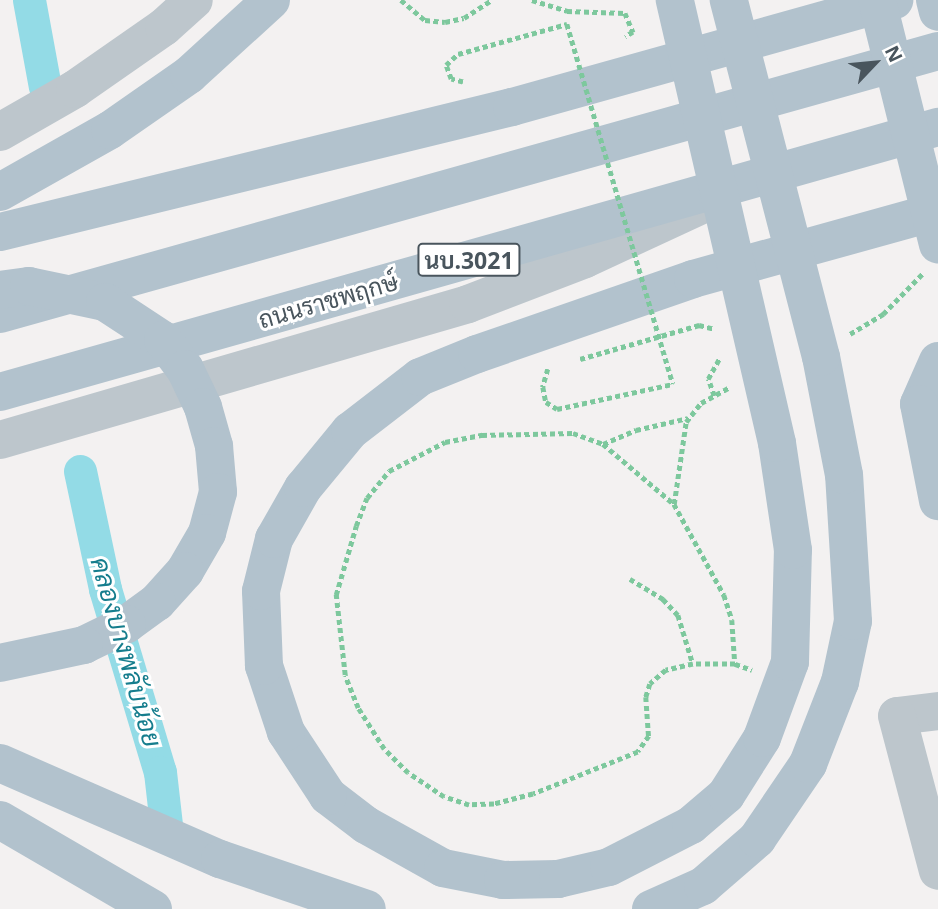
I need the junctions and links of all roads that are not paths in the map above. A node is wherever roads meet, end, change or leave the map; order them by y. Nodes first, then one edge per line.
1 (194, 0) edge
2 (271, 0) edge
3 (675, 0) edge
4 (729, 0) edge
5 (877, 0) edge
6 (894, 0) edge
7 (935, 0) edge
8 (938, 12) edge
9 (938, 51) edge
10 (938, 127) edge
11 (0, 132) edge
12 (758, 178) junction
13 (0, 192) edge
14 (938, 195) edge
15 (938, 211) edge
16 (0, 232) edge
17 (938, 244) edge
18 (0, 290) edge
19 (0, 314) edge
20 (938, 360) edge
21 (0, 392) edge
22 (0, 440) edge
23 (938, 501) edge
24 (0, 663) edge
25 (938, 711) edge
26 (0, 763) edge
27 (0, 820) edge
28 (938, 871) edge
29 (153, 909) edge
30 (367, 909) edge
31 (651, 909) edge

1 - 11 street
2 - 13 main road
3 - 15 main road, bridge
4 - 31 main road, bridge
5 - 17 main road, bridge
6 - 14 main road
6 - 16 main road
7 - 8 main road
9 - 19 main road
10 - 12 main road, ถนนราชพฤกษ์ / นบ.3021
12 - 21 main road, ถนนราชพฤกษ์ / นบ.3021
12 - 22 street
18 - 24 main road, bridge
20 - 23 main road
25 - 28 street
26 - 30 main road
27 - 29 main road

